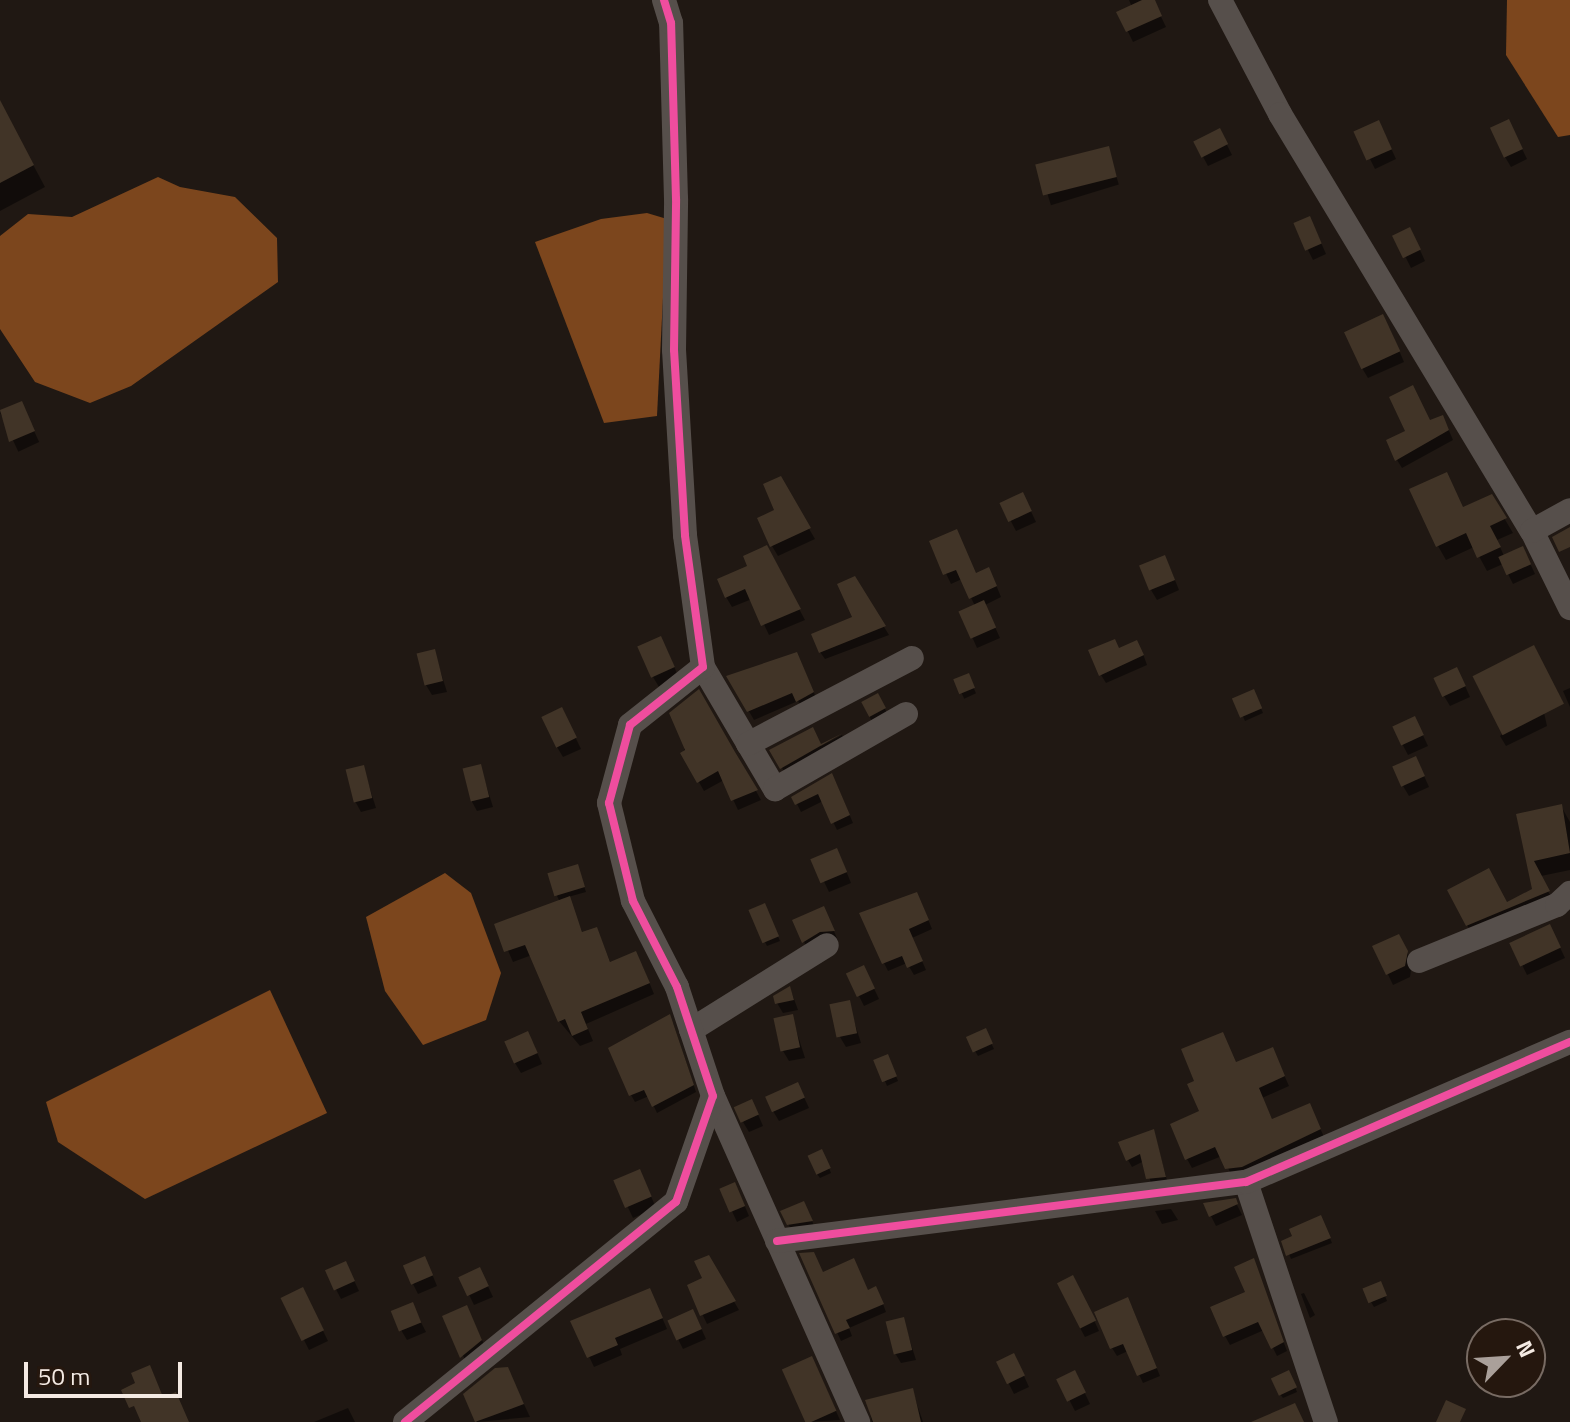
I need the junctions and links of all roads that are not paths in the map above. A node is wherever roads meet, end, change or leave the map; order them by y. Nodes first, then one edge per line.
1 (664, 0) edge
2 (1220, 0) edge
3 (1570, 510) edge
4 (1532, 531) junction
5 (1570, 608) edge
6 (912, 658) dead end
7 (703, 667) junction
8 (906, 714) dead end
9 (748, 744) junction
10 (1570, 893) edge
11 (827, 945) dead end
12 (1419, 961) dead end
13 (691, 1030) junction
14 (1570, 1042) edge
15 (713, 1096) junction
16 (1246, 1182) junction
17 (777, 1241) junction
18 (405, 1422) edge
19 (858, 1422) edge
20 (1326, 1422) edge

1 - 7 street
2 - 4 street
3 - 4 street
4 - 5 street
6 - 9 street
7 - 9 street
7 - 13 street
8 - 9 street
10 - 12 street
11 - 13 street
13 - 15 street
14 - 16 street
15 - 17 street
15 - 18 street
16 - 17 street
16 - 20 street
17 - 19 street

